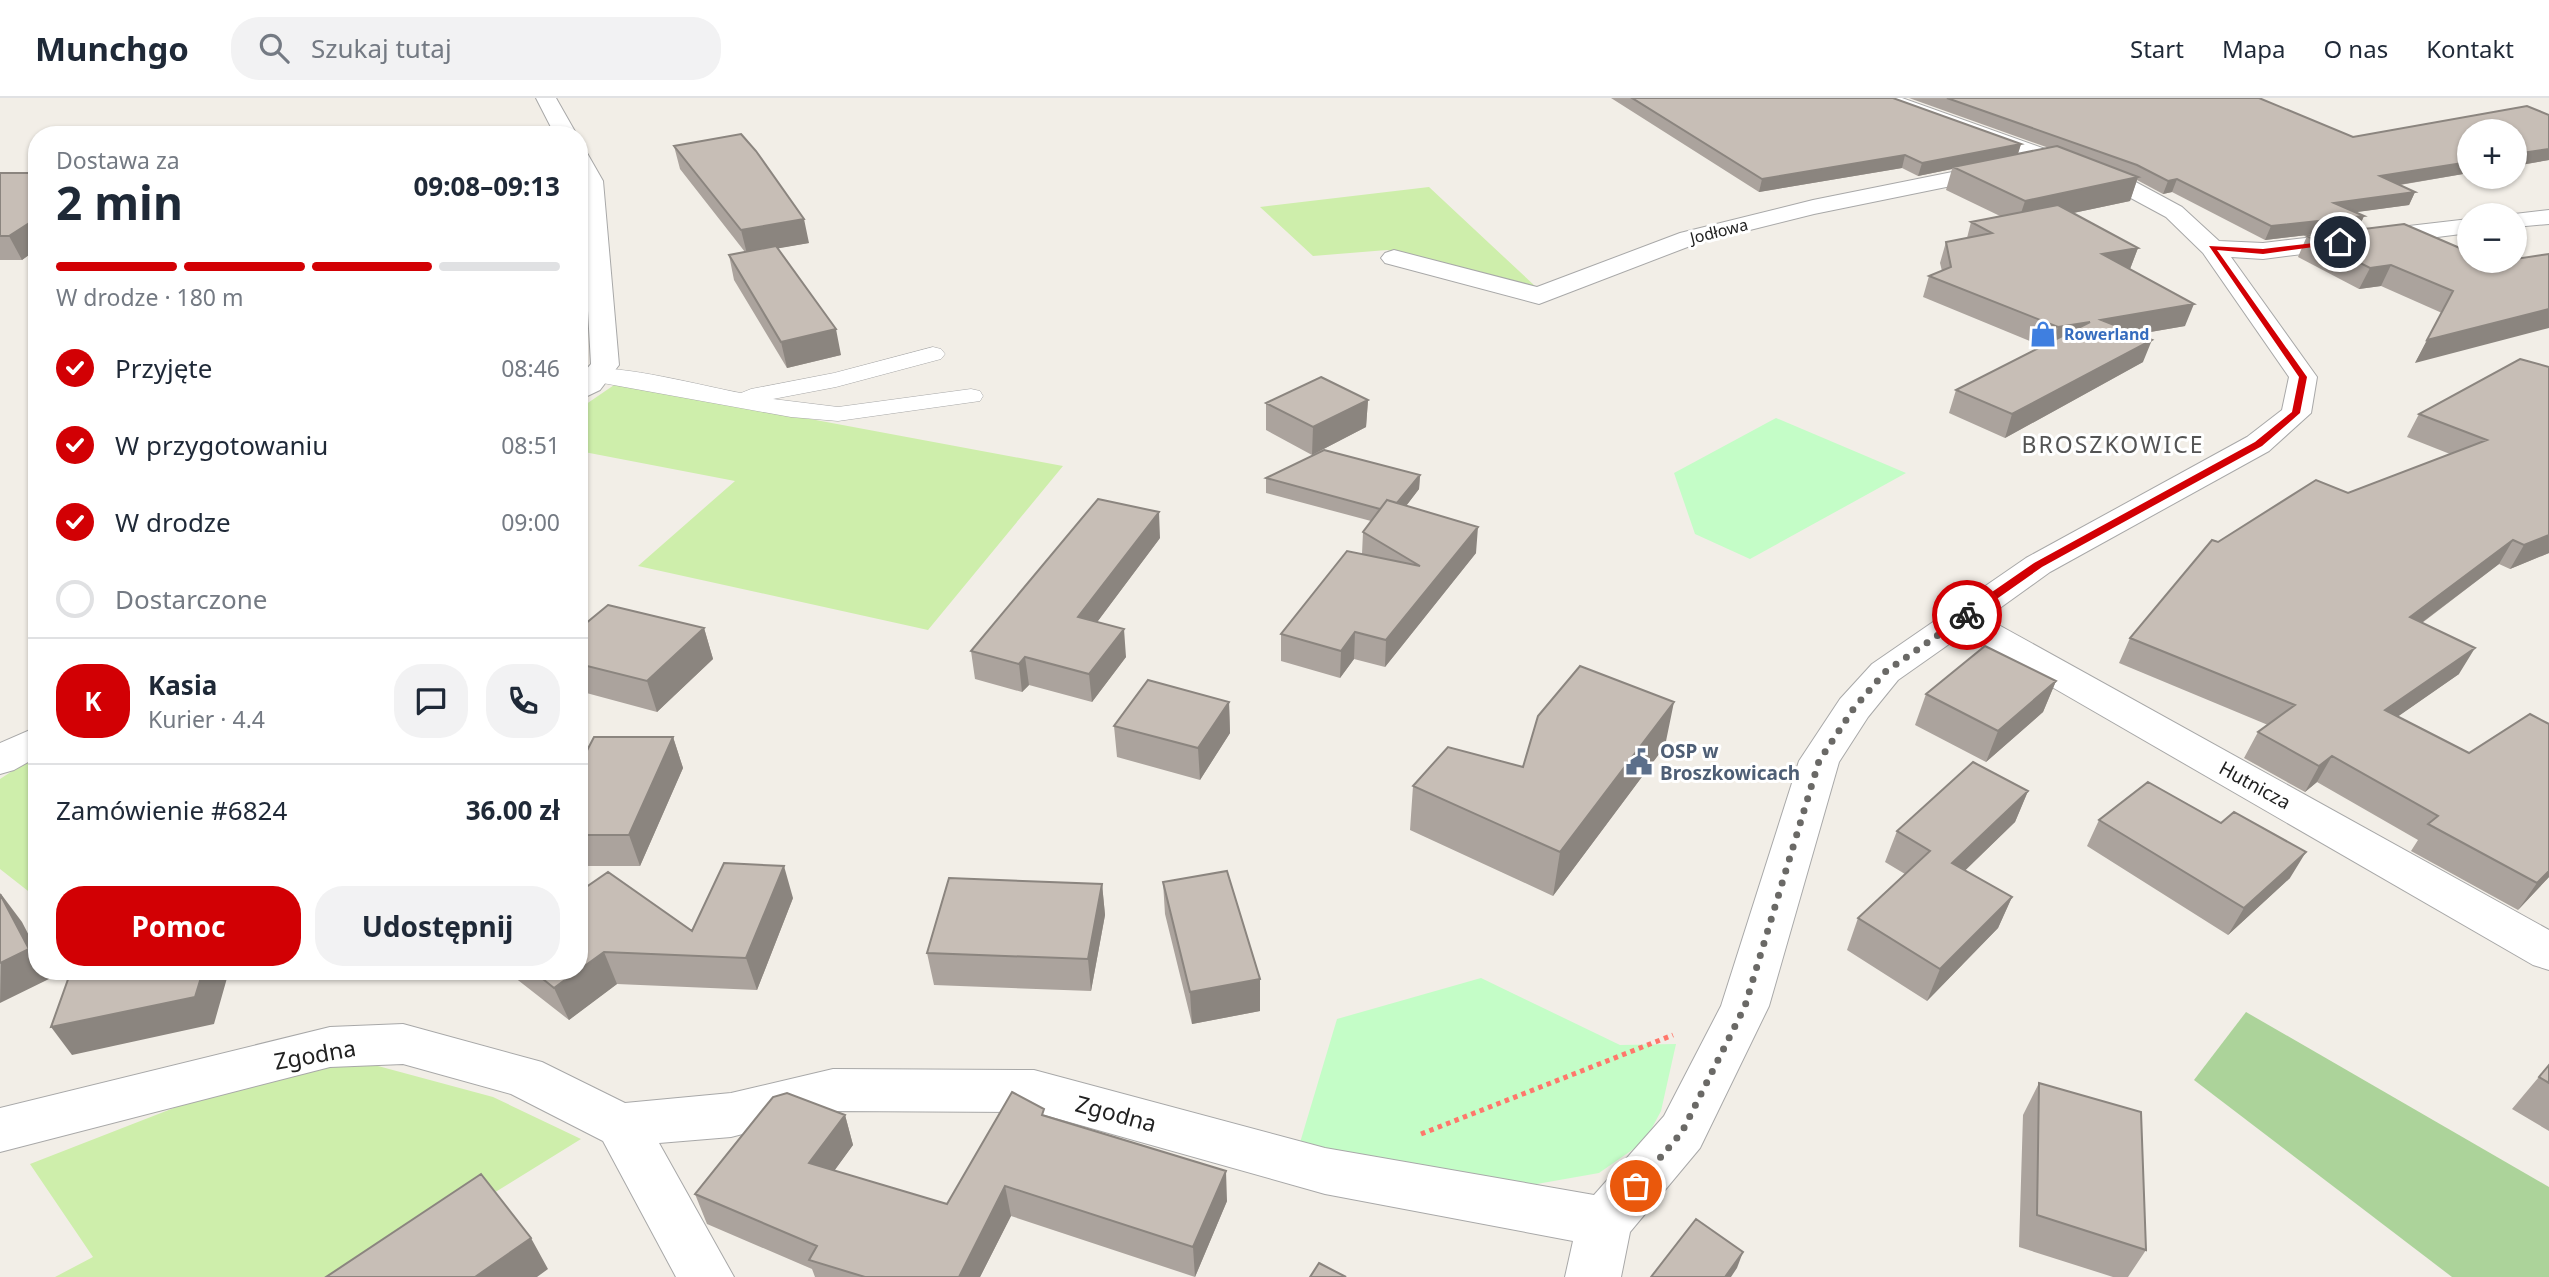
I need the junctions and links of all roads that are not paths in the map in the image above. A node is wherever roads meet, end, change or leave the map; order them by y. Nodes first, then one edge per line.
1 (546, 98) edge
2 (1883, 98) edge
3 (561, 126) edge
4 (2052, 159) junction
5 (588, 174) edge
6 (2549, 217) edge
7 (2527, 219) edge
8 (2457, 227) edge
9 (2211, 248) junction
10 (1394, 258) dead end
11 (933, 354) dead end
12 (588, 383) edge
13 (971, 396) dead end
14 (736, 399) junction
15 (1961, 619) junction
16 (28, 745) edge
17 (0, 760) edge
18 (2549, 952) edge
19 (621, 1125) junction
20 (0, 1130) edge
21 (1605, 1222) junction
22 (706, 1277) edge
23 (1593, 1277) edge

1 - 3 street
2 - 4 street
4 - 9 street
4 - 10 street, Jodłowa
5 - 12 street
6 - 7 street
8 - 9 street
9 - 15 street
11 - 14 lane
12 - 14 lane
13 - 14 lane
15 - 18 street, Hutnicza
15 - 21 street
16 - 17 street
19 - 20 street, Zgodna
19 - 21 street, Zgodna
19 - 22 street
21 - 23 street

